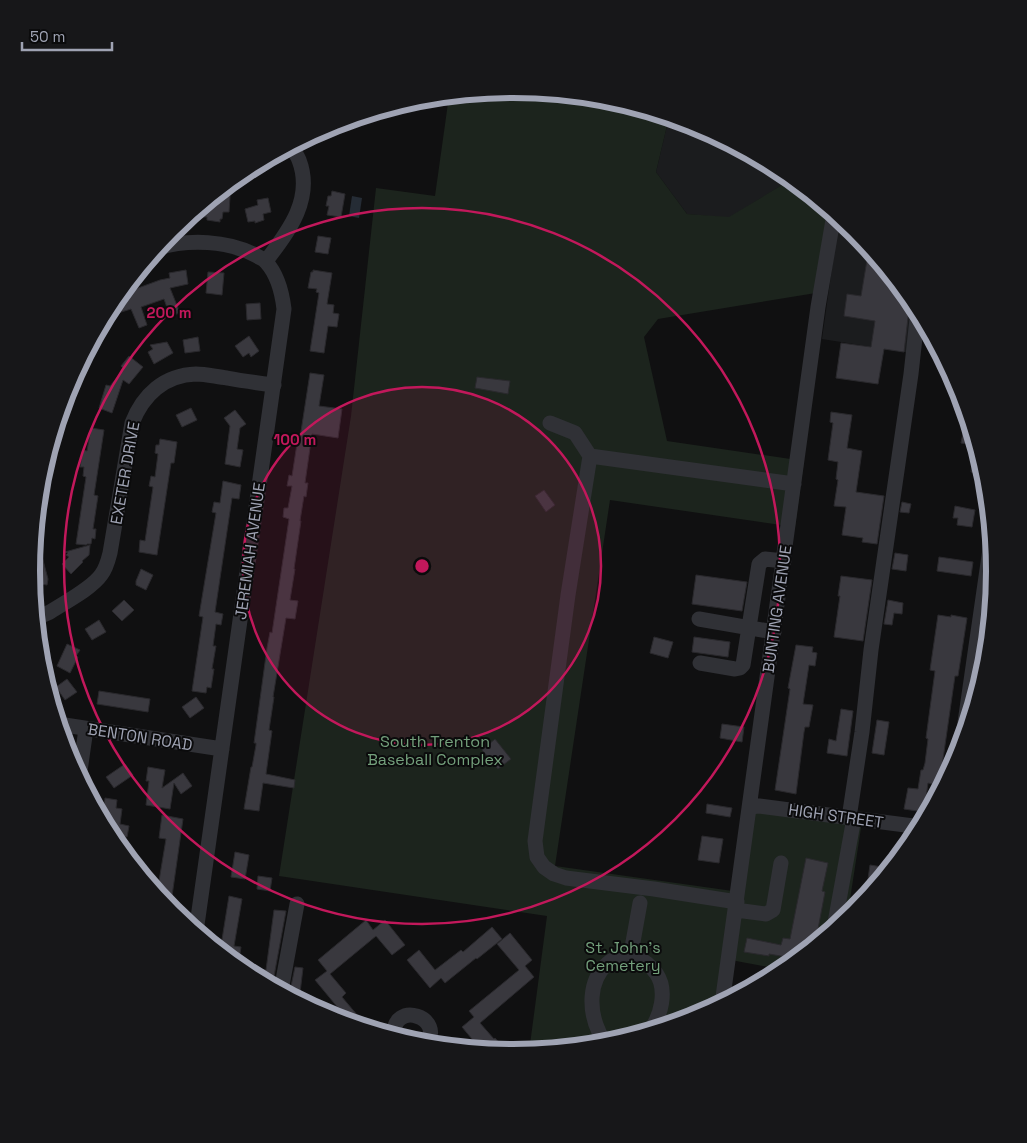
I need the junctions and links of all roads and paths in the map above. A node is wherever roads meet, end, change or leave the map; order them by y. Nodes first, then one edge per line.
1 (294, 152) edge
2 (833, 222) edge
3 (172, 245) edge
4 (266, 261) junction
5 (917, 323) edge
6 (274, 386) junction
7 (550, 422) dead end
8 (590, 456) junction
9 (794, 484) junction
10 (784, 561) junction
11 (987, 570) edge
12 (42, 615) edge
13 (699, 619) dead end
14 (749, 628) junction
15 (774, 632) junction
16 (745, 654) junction
17 (770, 658) junction
18 (700, 662) dead end
19 (967, 706) edge
20 (65, 725) edge
21 (86, 728) junction
22 (222, 749) junction
23 (82, 765) edge
24 (750, 807) junction
25 (852, 818) junction
26 (913, 826) edge
27 (782, 863) dead end
28 (640, 903) dead end
29 (297, 904) dead end
30 (736, 906) junction
31 (836, 918) edge
32 (197, 923) edge
33 (631, 953) junction
34 (282, 985) edge
35 (723, 996) edge
36 (655, 1023) edge
37 (394, 1030) edge
38 (430, 1037) edge
39 (601, 1037) edge

1 - 4 street
2 - 9 street, BUNTING AVENUE
3 - 4 street
4 - 6 street, JEREMIAH AVENUE
5 - 25 street
6 - 12 street, EXETER DRIVE
6 - 22 street, JEREMIAH AVENUE
7 - 8 street
8 - 9 street
8 - 30 street
9 - 10 street, BUNTING AVENUE
10 - 14 street
10 - 15 street, BUNTING AVENUE
11 - 19 street
13 - 14 street
14 - 15 street
14 - 16 street
15 - 17 street, BUNTING AVENUE
16 - 17 street
16 - 18 street
17 - 24 street, BUNTING AVENUE
20 - 21 street, BENTON ROAD
21 - 22 street, BENTON ROAD
21 - 23 street
22 - 32 street, JEREMIAH AVENUE
24 - 25 street, HIGH STREET
24 - 30 street, BUNTING AVENUE
25 - 26 street, HIGH STREET
25 - 31 street
27 - 30 street
28 - 33 street
29 - 34 street
30 - 35 street, BUNTING AVENUE
33 - 36 street
33 - 39 street
37 - 38 street

